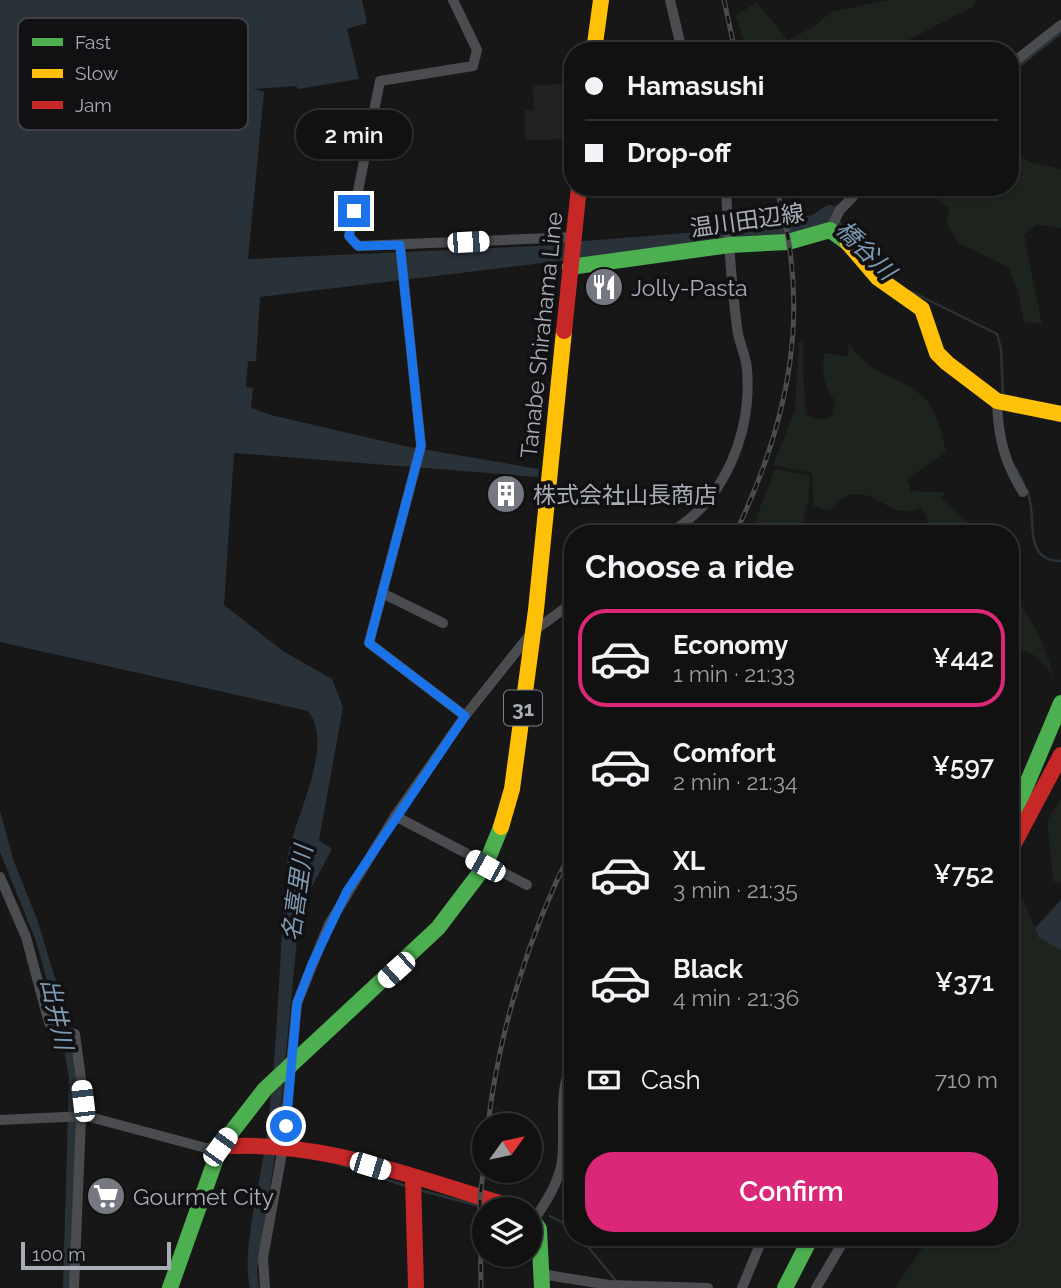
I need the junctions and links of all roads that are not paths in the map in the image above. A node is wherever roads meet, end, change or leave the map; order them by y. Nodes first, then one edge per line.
1 (453, 0) edge
2 (601, 0) edge
3 (670, 0) edge
4 (1061, 26) edge
5 (595, 42) edge
6 (680, 42) edge
7 (1019, 58) edge
8 (578, 196) edge
9 (726, 196) edge
10 (853, 196) edge
11 (830, 227) junction
12 (573, 240) junction
13 (729, 244) junction
14 (400, 245) junction
15 (570, 264) junction
16 (1003, 402) junction
17 (1061, 414) edge
18 (1023, 492) dead end
19 (689, 525) edge
20 (382, 593) junction
21 (564, 609) edge
22 (443, 623) dead end
23 (531, 633) junction
24 (1061, 703) edge
25 (465, 716) junction
26 (1061, 726) edge
27 (1061, 755) edge
28 (1019, 802) edge
29 (1019, 806) edge
30 (395, 816) junction
31 (1019, 834) edge
32 (485, 866) junction
33 (0, 877) edge
34 (527, 885) dead end
35 (290, 1066) junction
36 (564, 1110) edge
37 (82, 1118) junction
38 (0, 1120) edge
39 (220, 1147) junction
40 (283, 1147) junction
41 (413, 1180) junction
42 (475, 1197) edge
43 (542, 1207) edge
44 (759, 1246) edge
45 (792, 1246) edge
46 (806, 1246) edge
47 (841, 1246) edge
48 (541, 1281) edge
49 (666, 1286) edge
50 (74, 1288) edge
51 (170, 1288) edge
52 (265, 1288) edge
53 (416, 1288) edge
54 (708, 1288) edge
55 (742, 1288) edge
56 (771, 1288) edge
57 (785, 1288) edge
58 (816, 1288) edge

1 - 14 street
2 - 5 main road
3 - 6 street
4 - 7 street
8 - 12 main road, Tanabe Shirahama Line / 31
9 - 13 street
10 - 11 street
11 - 13 main road, 温川田辺線
11 - 16 main road, 温川田辺線
12 - 14 street
12 - 15 main road, Tanabe Shirahama Line / 31
13 - 15 main road, 温川田辺線
13 - 19 street
14 - 20 street
15 - 23 main road, Tanabe Shirahama Line / 31
16 - 17 main road, 温川田辺線
16 - 18 street
20 - 22 street
20 - 25 street
21 - 23 street
23 - 25 street
23 - 32 main road, Tanabe Shirahama Line / 31
24 - 28 main road
25 - 30 street
26 - 29 main road
27 - 31 main road
30 - 32 street
30 - 35 street
32 - 34 street
32 - 35 main road, Tanabe Shirahama Line / 31
33 - 37 street
35 - 39 main road, Tanabe Shirahama Line / 31
35 - 40 street
36 - 43 street
37 - 38 street
37 - 39 street
37 - 50 street
39 - 40 main road
39 - 51 main road, Tanabe Shirahama Line / 31
40 - 41 main road
40 - 52 street
41 - 42 main road
41 - 53 main road
44 - 55 street
45 - 56 main road
46 - 57 main road
47 - 58 street
48 - 49 street
49 - 54 street

